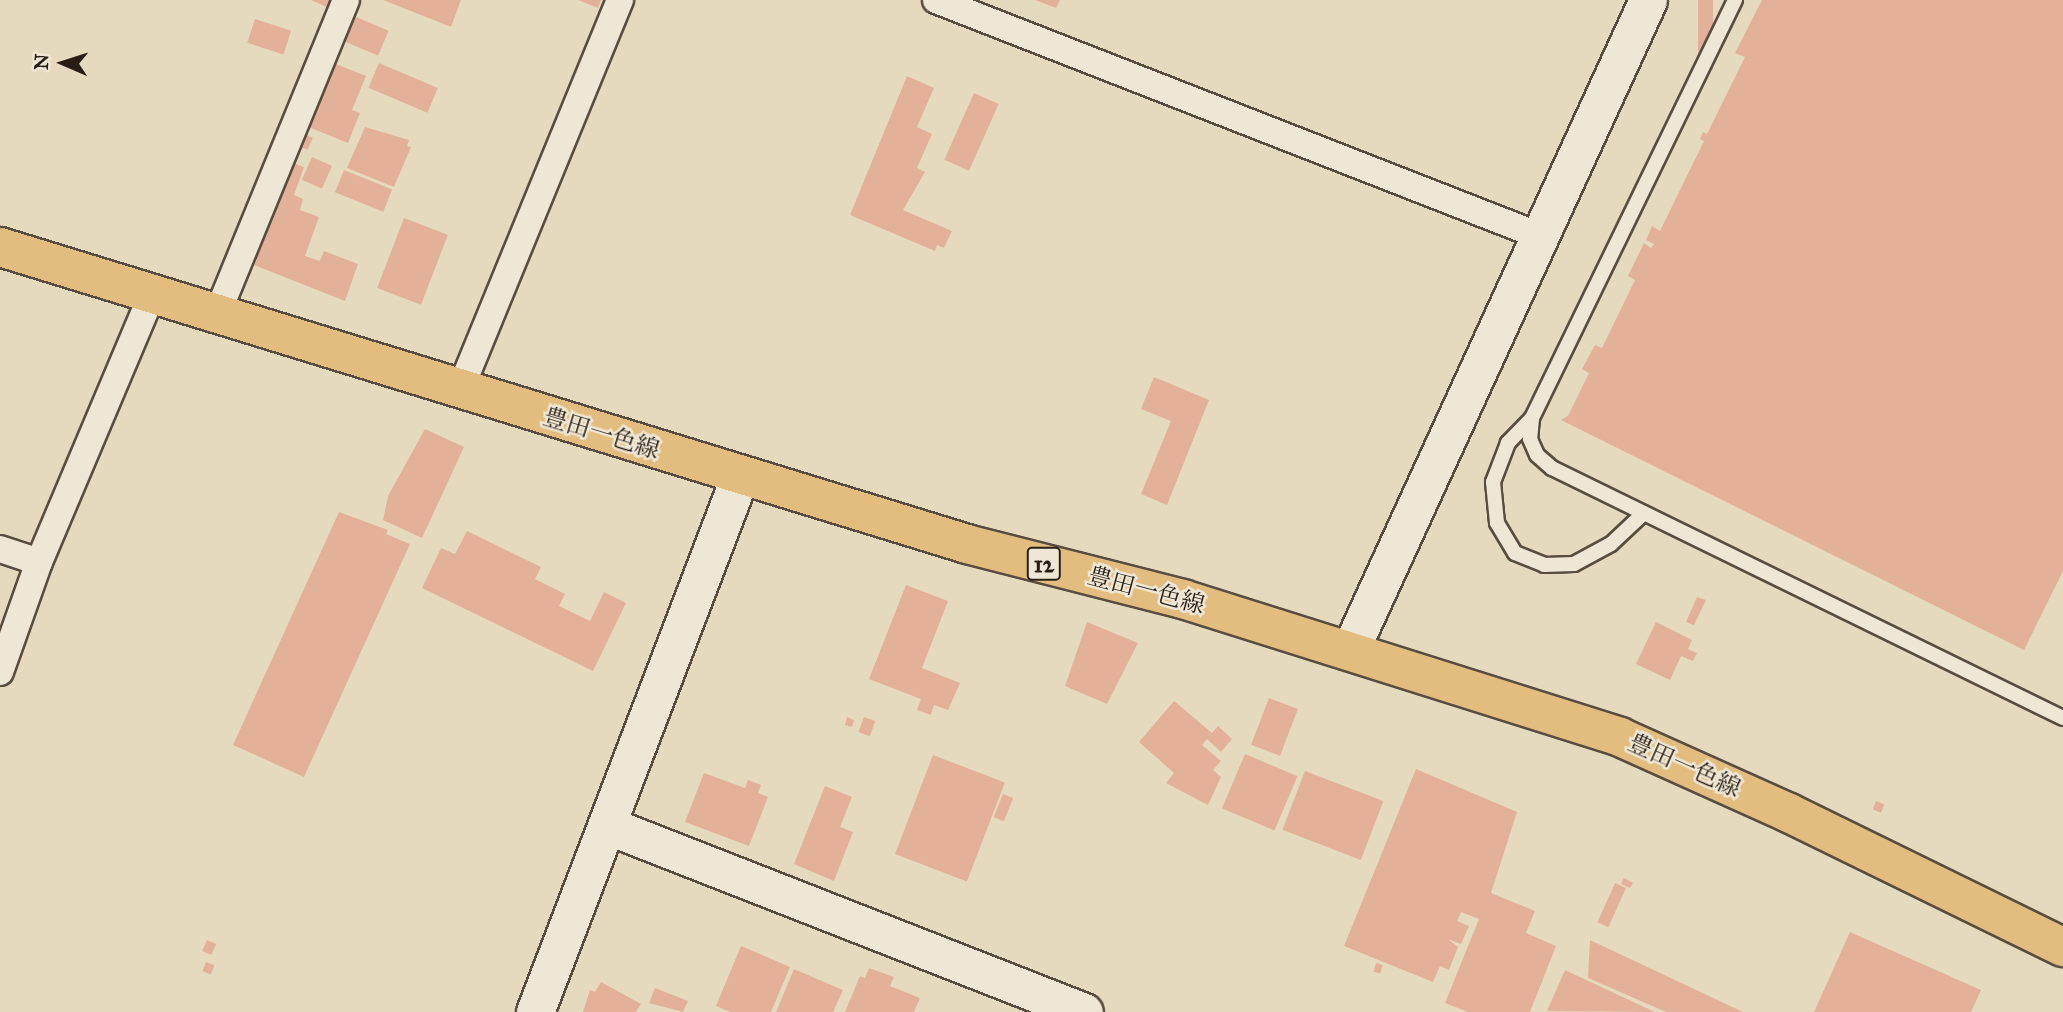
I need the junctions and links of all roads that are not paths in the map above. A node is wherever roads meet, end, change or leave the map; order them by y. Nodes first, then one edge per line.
1 (346, 0) edge
2 (620, 0) edge
3 (936, 0) edge
4 (1648, 0) edge
5 (1735, 0) edge
6 (1540, 236) junction
7 (0, 247) edge
8 (153, 292) junction
9 (218, 312) junction
10 (460, 390) junction
11 (1532, 418) junction
12 (740, 476) junction
13 (1644, 513) junction
14 (0, 550) edge
15 (38, 562) junction
16 (1350, 650) junction
17 (0, 672) edge
18 (2063, 718) edge
19 (609, 826) junction
20 (2063, 947) edge
21 (535, 1012) edge
22 (1084, 1012) edge

1 - 9 street
2 - 10 street
3 - 6 street
4 - 6 street
5 - 11 lane
6 - 16 street
7 - 8 main road, 豊田一色線 / 12
8 - 9 main road, 豊田一色線 / 12
8 - 15 street
9 - 10 main road, 豊田一色線 / 12
10 - 12 main road, 豊田一色線 / 12
11 - 13 lane
11 - 13 lane
12 - 16 main road, 豊田一色線 / 12
12 - 19 street
13 - 18 lane
14 - 15 street
15 - 17 street
16 - 20 main road, 豊田一色線 / 12
19 - 21 street
19 - 22 street

